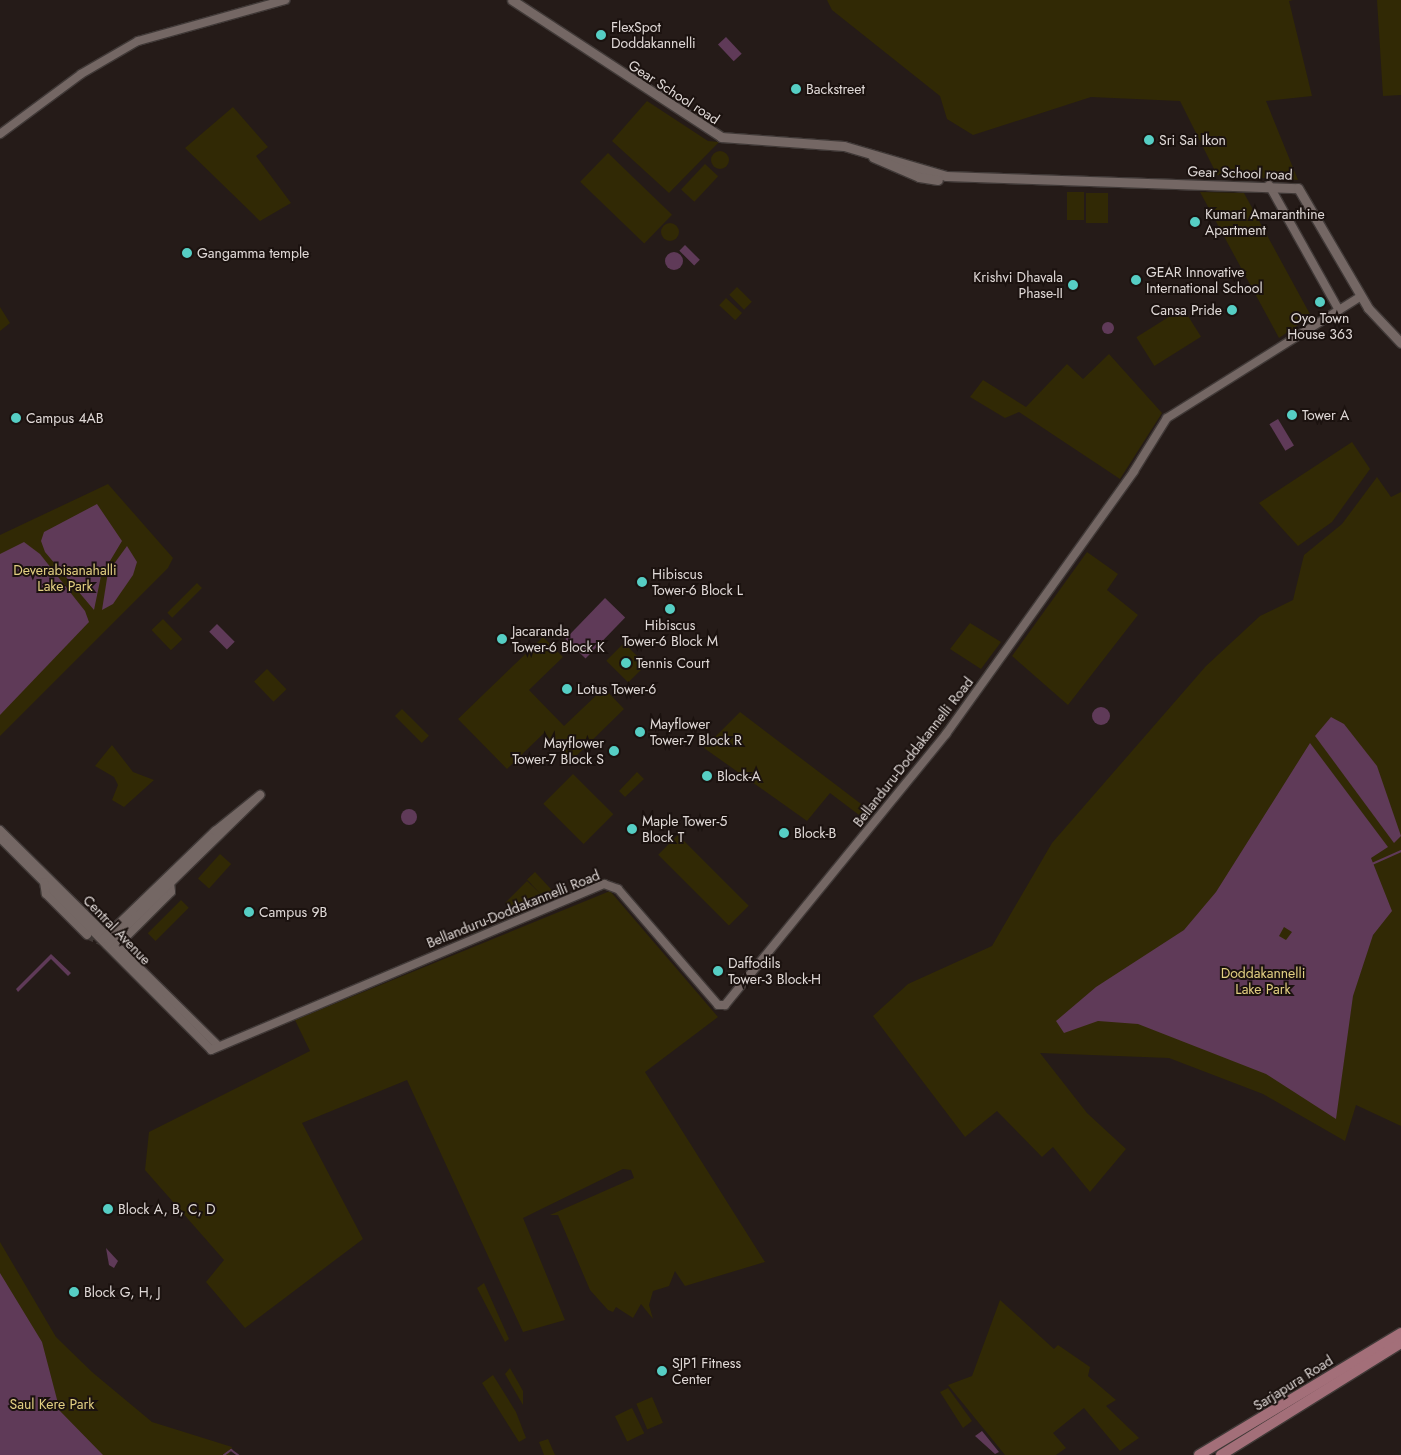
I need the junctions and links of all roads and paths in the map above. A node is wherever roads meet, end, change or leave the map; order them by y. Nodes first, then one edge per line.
1 (286, 0) edge
2 (512, 0) edge
3 (0, 134) edge
4 (1269, 185) junction
5 (1360, 297) junction
6 (1339, 310) junction
7 (1401, 343) edge
8 (0, 830) edge
9 (0, 838) edge
10 (175, 873) junction
11 (44, 882) junction
12 (170, 882) junction
13 (87, 935) tunnel mouth
14 (128, 936) tunnel mouth
15 (106, 941) junction
16 (214, 1048) joint
17 (1401, 1333) edge
18 (1401, 1343) edge
19 (1199, 1455) edge
20 (1222, 1455) edge

1 - 3 street
2 - 4 main road, Gear School road
4 - 5 main road, Gear School road
4 - 6 street
5 - 6 street, Bellanduru-Doddakannelli Road
5 - 7 main road, Gear School road
6 - 16 street, Bellanduru-Doddakannelli Road
8 - 15 street, Central Avenue
9 - 11 street, Central Avenue
10 - 10 street
10 - 12 street
10 - 15 street
11 - 13 street
11 - 15 street, Central Avenue
12 - 14 street
12 - 15 street
15 - 16 street, Central Avenue
17 - 19 main road, Sarjapura Road
18 - 20 main road, Sarjapura Road

